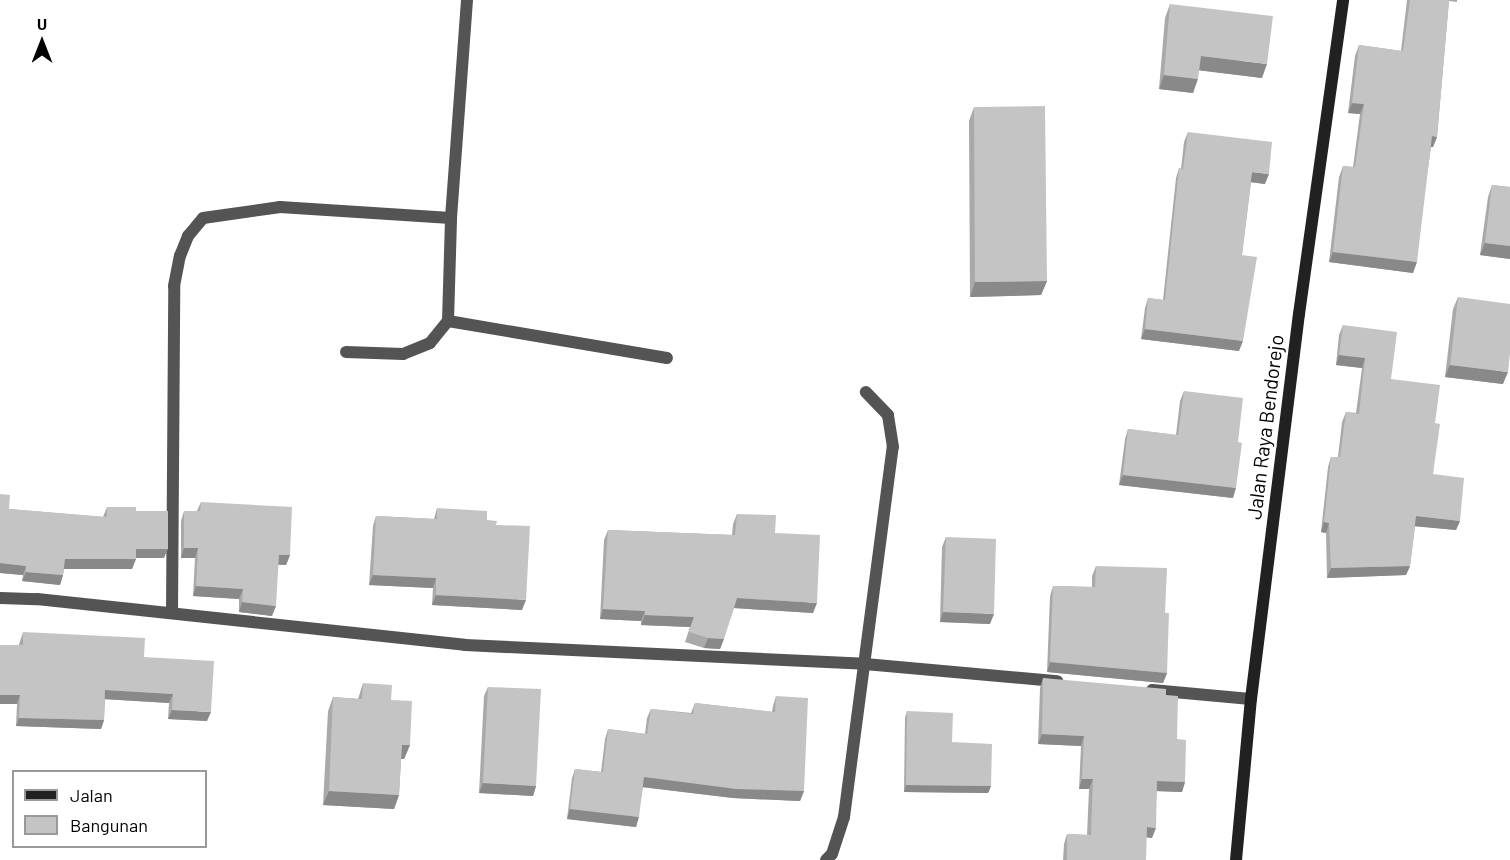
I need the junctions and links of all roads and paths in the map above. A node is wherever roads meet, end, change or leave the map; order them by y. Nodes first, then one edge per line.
1 (467, 0) edge
2 (1343, 0) edge
3 (451, 218) junction
4 (448, 321) junction
5 (346, 352) dead end
6 (667, 358) dead end
7 (866, 392) dead end
8 (0, 598) edge
9 (172, 614) junction
10 (865, 664) junction
11 (1075, 683) edge
12 (1134, 688) edge
13 (1251, 699) junction
14 (826, 860) edge
15 (1236, 860) edge

1 - 3 street
2 - 13 main road, Jalan Raya Bendorejo
3 - 4 street
3 - 9 street
4 - 5 street
4 - 6 street
7 - 10 street
8 - 9 street
9 - 10 street
10 - 11 street
10 - 14 street
12 - 13 street
13 - 15 main road, Jalan Raya Bendorejo

